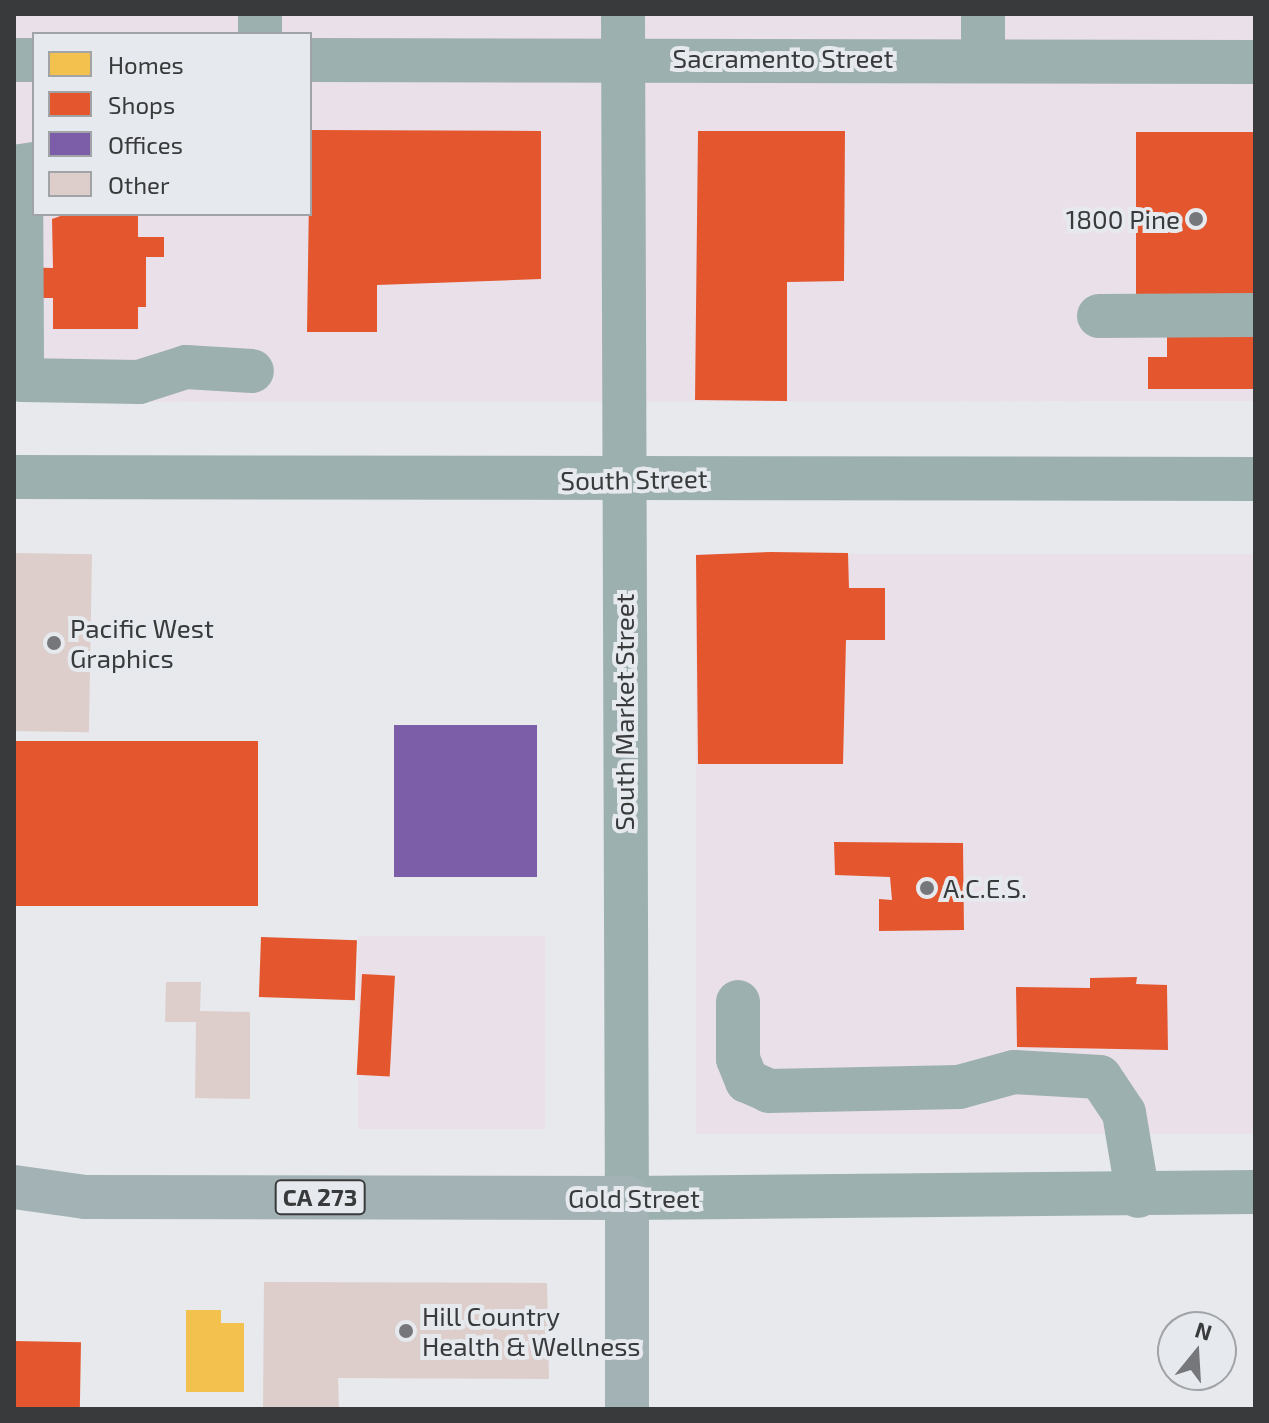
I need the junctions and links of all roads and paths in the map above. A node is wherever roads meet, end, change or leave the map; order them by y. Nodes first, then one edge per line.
1 (623, 14) edge
2 (983, 14) edge
3 (622, 57) junction
4 (983, 57) junction
5 (312, 60) edge
6 (1255, 62) edge
7 (28, 190) edge
8 (1255, 315) edge
9 (1099, 316) dead end
10 (18, 357) edge
11 (252, 371) dead end
12 (14, 477) edge
13 (623, 479) junction
14 (1255, 479) edge
15 (738, 1002) dead end
16 (1255, 1192) edge
17 (25, 1194) edge
18 (1138, 1196) junction
19 (627, 1198) junction
20 (627, 1409) edge

1 - 3 street, South Market Street
2 - 4 street
3 - 4 street, Sacramento Street
3 - 5 street, Sacramento Street
3 - 13 street, South Market Street
4 - 6 street, Sacramento Street
7 - 10 street
8 - 9 street
10 - 11 street
12 - 13 street, South Street
13 - 14 street, South Street
13 - 19 street, South Market Street
15 - 18 street
16 - 18 street, Gold Street
17 - 19 main road, Gold Street / CA 273
18 - 19 street, Gold Street
19 - 20 main road, South Market Street

